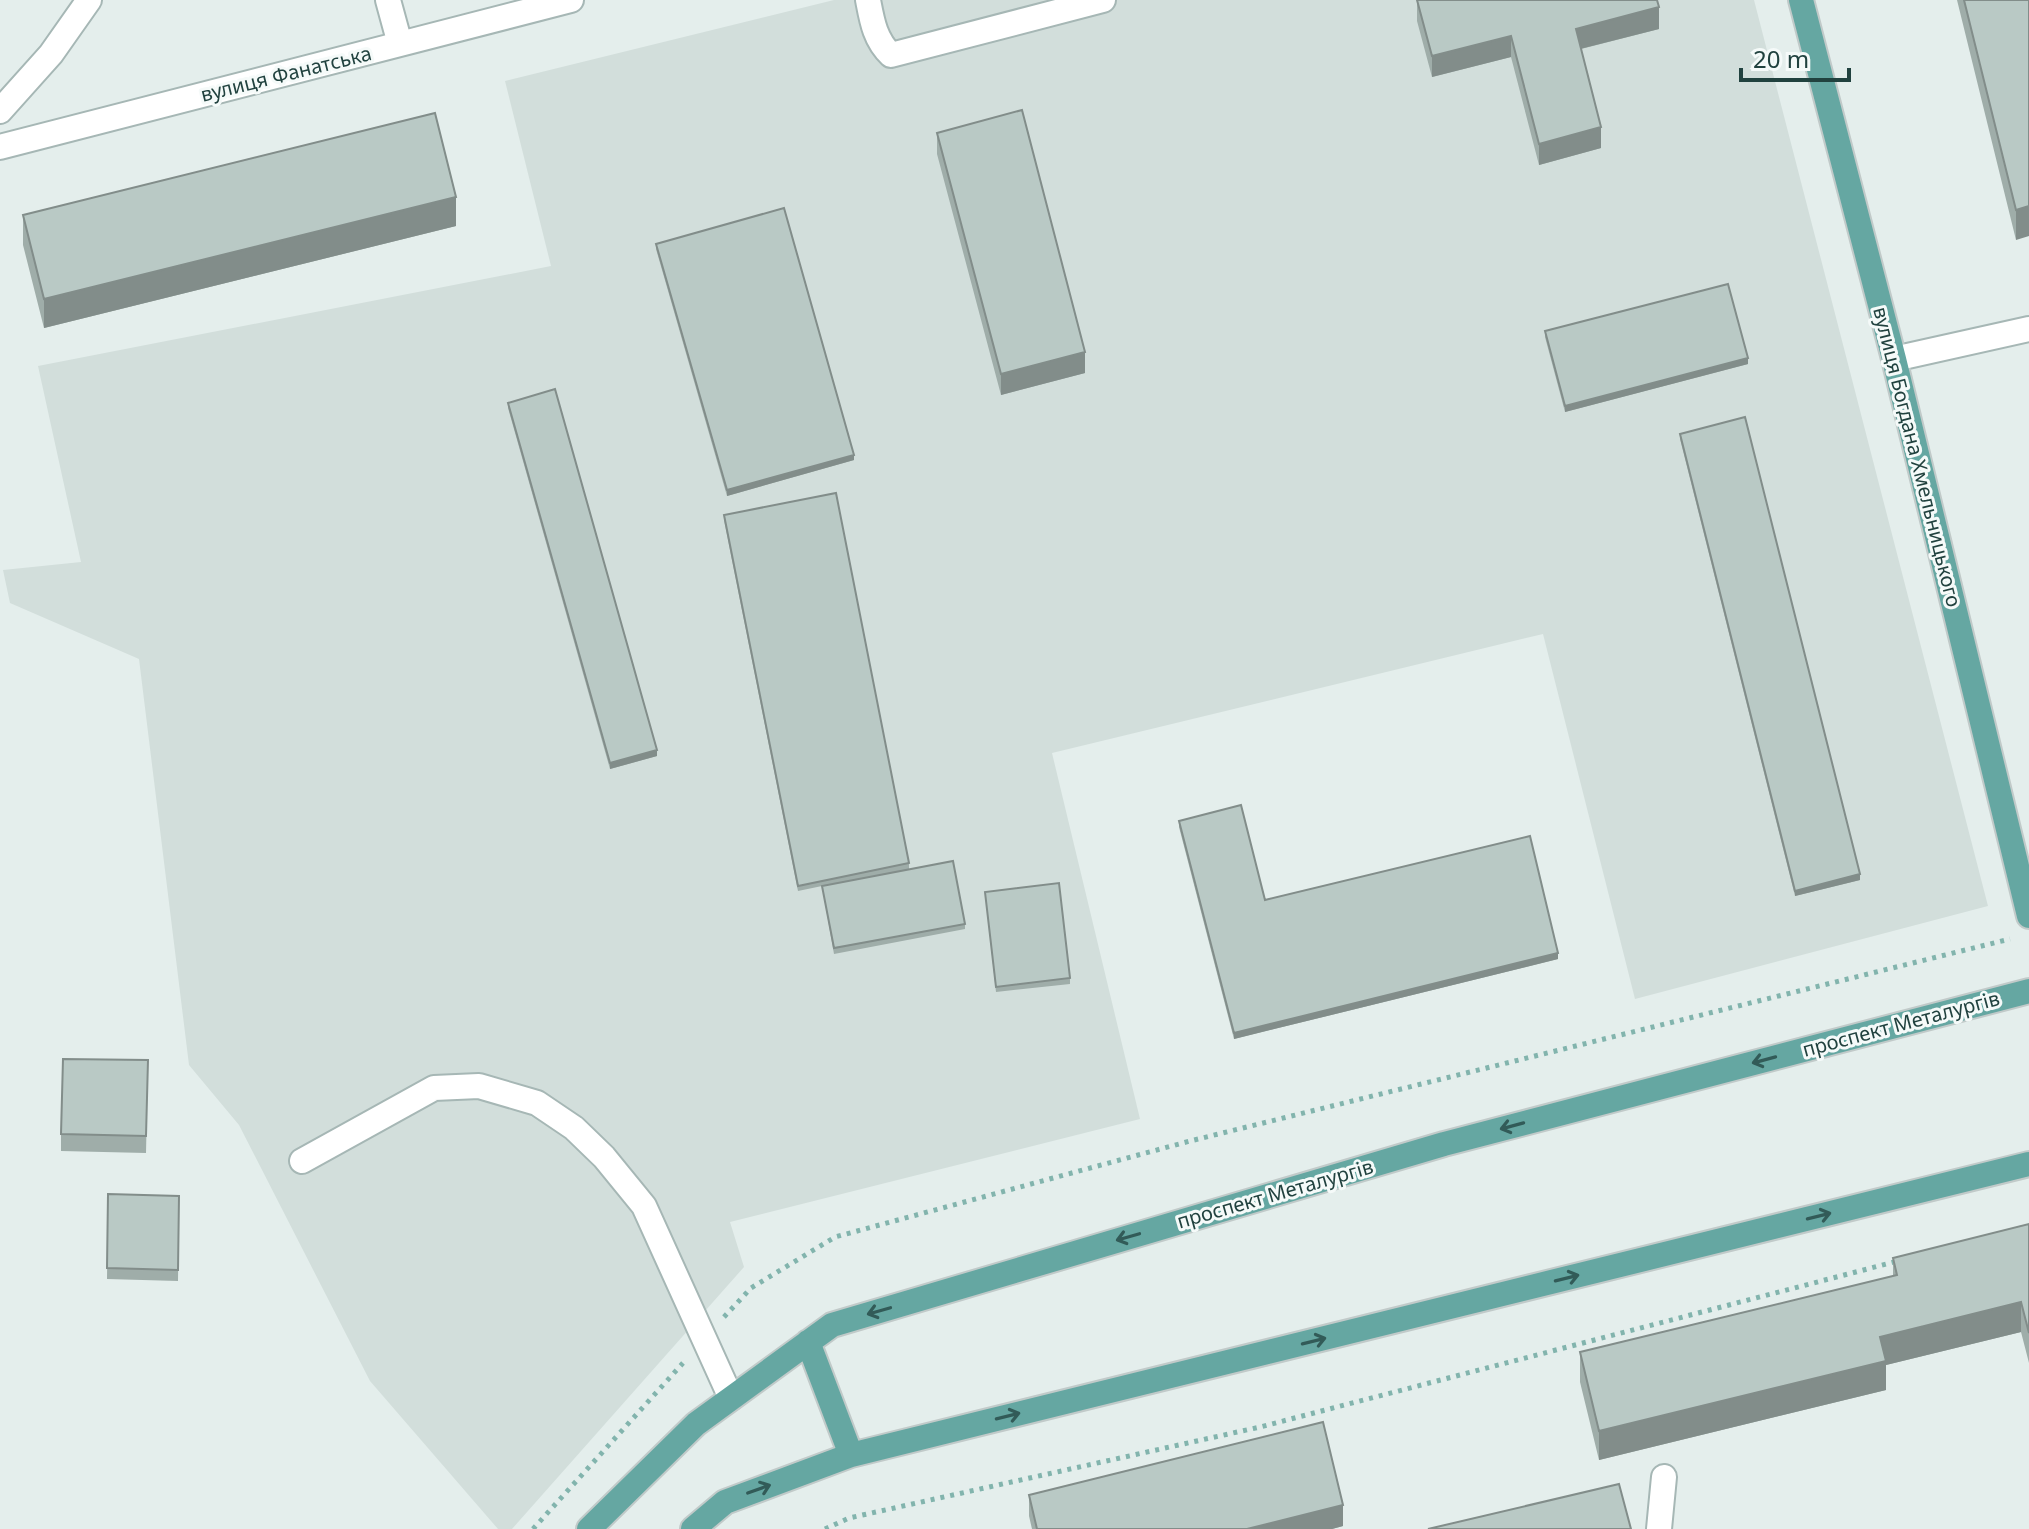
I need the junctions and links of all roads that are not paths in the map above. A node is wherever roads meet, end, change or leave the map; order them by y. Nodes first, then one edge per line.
1 (89, 0) edge
2 (388, 0) edge
3 (571, 0) edge
4 (868, 0) edge
5 (1103, 0) edge
6 (1801, 0) edge
7 (400, 44) junction
8 (0, 111) edge
9 (0, 147) edge
10 (2029, 329) edge
11 (1894, 359) junction
12 (2029, 916) edge
13 (2029, 991) edge
14 (302, 1161) dead end
15 (2029, 1164) edge
16 (808, 1342) junction
17 (731, 1398) junction
18 (851, 1455) junction
19 (1664, 1477) dead end
20 (589, 1529) edge
21 (693, 1529) edge
22 (1659, 1529) edge

1 - 8 street
2 - 7 street
3 - 7 street, вулиця Фанатська
4 - 5 street
6 - 11 main road, вулиця Богдана Хмельницького
7 - 9 street, вулиця Фанатська
10 - 11 street
11 - 12 main road, вулиця Богдана Хмельницького
13 -> 16 main road, проспект Металургів
14 - 17 street
18 -> 15 main road
16 - 17 main road, проспект Металургів
16 - 18 main road
17 - 20 main road, проспект Металургів
21 -> 18 main road
19 - 22 street

